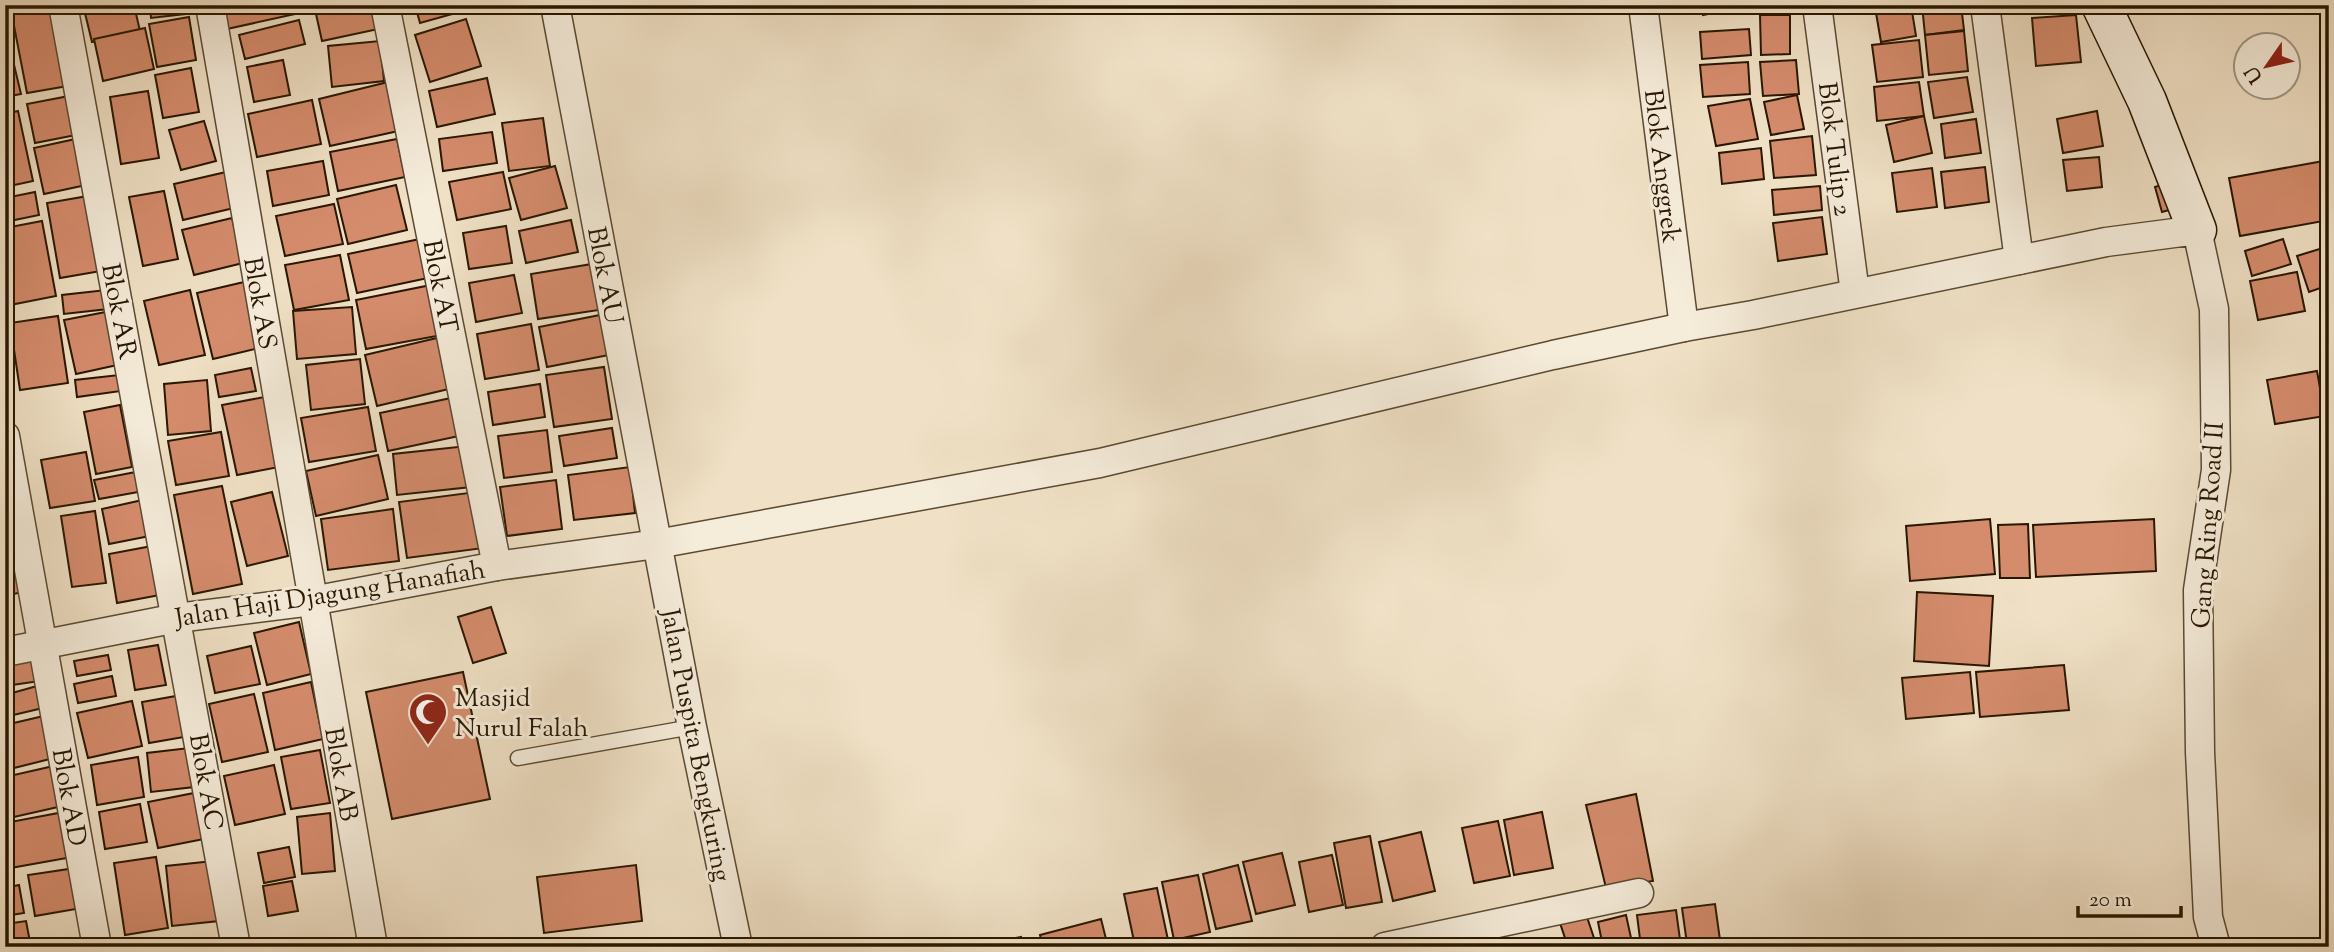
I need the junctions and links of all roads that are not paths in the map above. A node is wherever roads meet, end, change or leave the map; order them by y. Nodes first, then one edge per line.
1 (63, 5) edge
2 (210, 5) edge
3 (385, 5) edge
4 (555, 5) edge
5 (1643, 5) edge
6 (1817, 5) edge
7 (1985, 5) edge
8 (2101, 5) edge
9 (2197, 230) junction
10 (2019, 260) junction
11 (1855, 293) junction
12 (1684, 327) junction
13 (5, 436) edge
14 (657, 544) junction
15 (497, 566) junction
16 (312, 601) junction
17 (177, 618) junction
18 (43, 646) junction
19 (5, 652) edge
20 (692, 727) junction
21 (518, 758) dead end
22 (1639, 893) dead end
23 (97, 947) edge
24 (236, 947) edge
25 (373, 947) edge
26 (738, 947) edge
27 (1385, 947) edge
28 (2216, 947) edge

1 - 17 street, Blok AR
2 - 16 street, Blok AS
3 - 15 street, Blok AT
4 - 14 street, Blok AU
5 - 12 street, Blok Anggrek
6 - 11 street, Blok Tulip 2
7 - 10 street
8 - 9 street
9 - 10 street, Jalan Haji Djagung Hanafiah
9 - 28 street, Gang Ring Road II
10 - 11 street, Jalan Haji Djagung Hanafiah
11 - 12 street, Jalan Haji Djagung Hanafiah
12 - 14 street, Jalan Haji Djagung Hanafiah
13 - 18 street, Blok AD
14 - 15 street, Jalan Haji Djagung Hanafiah
14 - 20 street, Jalan Puspita Bengkuring
15 - 16 street, Jalan Haji Djagung Hanafiah
16 - 17 street, Jalan Haji Djagung Hanafiah
16 - 25 street, Blok AB
17 - 18 street, Jalan Haji Djagung Hanafiah
17 - 24 street, Blok AC
18 - 19 street, Jalan Haji Djagung Hanafiah
18 - 23 street, Blok AD
20 - 21 lane
20 - 26 street, Jalan Puspita Bengkuring
22 - 27 street

